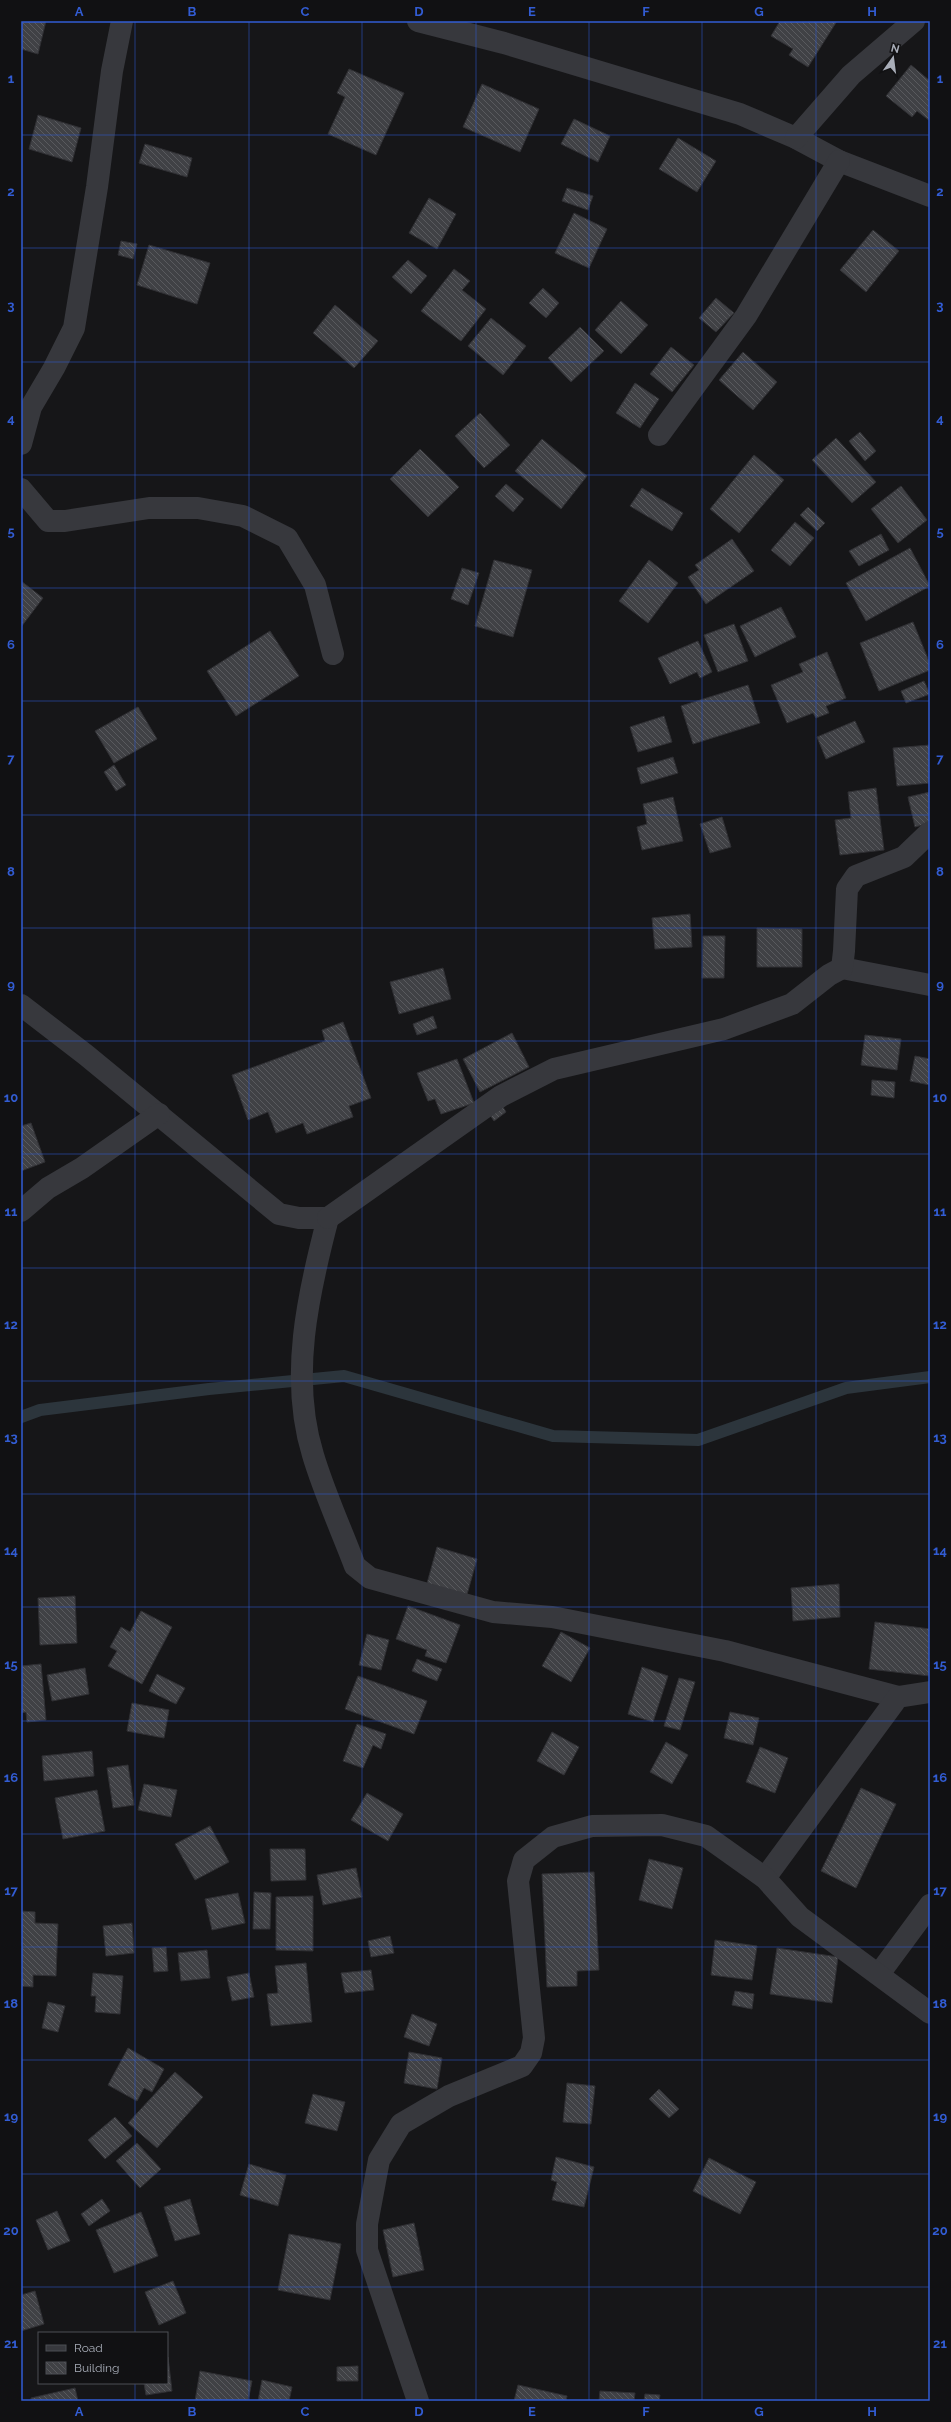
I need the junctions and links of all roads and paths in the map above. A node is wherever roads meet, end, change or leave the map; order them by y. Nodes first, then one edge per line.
1 (122, 21) edge
2 (418, 21) edge
3 (914, 21) edge
4 (796, 138) junction
5 (839, 161) junction
6 (930, 196) edge
7 (659, 435) dead end
8 (21, 444) edge
9 (21, 489) edge
10 (333, 654) dead end
11 (930, 832) edge
12 (842, 968) junction
13 (930, 984) edge
14 (21, 1005) edge
15 (159, 1114) junction
16 (21, 1211) edge
17 (328, 1218) junction
18 (930, 1692) edge
19 (898, 1697) junction
20 (765, 1878) junction
21 (930, 1905) edge
22 (879, 1974) junction
23 (930, 2013) edge
24 (418, 2401) edge

1 - 8 street
2 - 4 street
3 - 4 street
4 - 5 street
5 - 6 street
5 - 7 street
9 - 10 street
11 - 12 street
12 - 13 street
12 - 17 street
14 - 15 street
15 - 16 street
15 - 17 street
17 - 19 street
18 - 19 street
19 - 20 street
20 - 22 street
20 - 24 street
21 - 22 street
22 - 23 street

